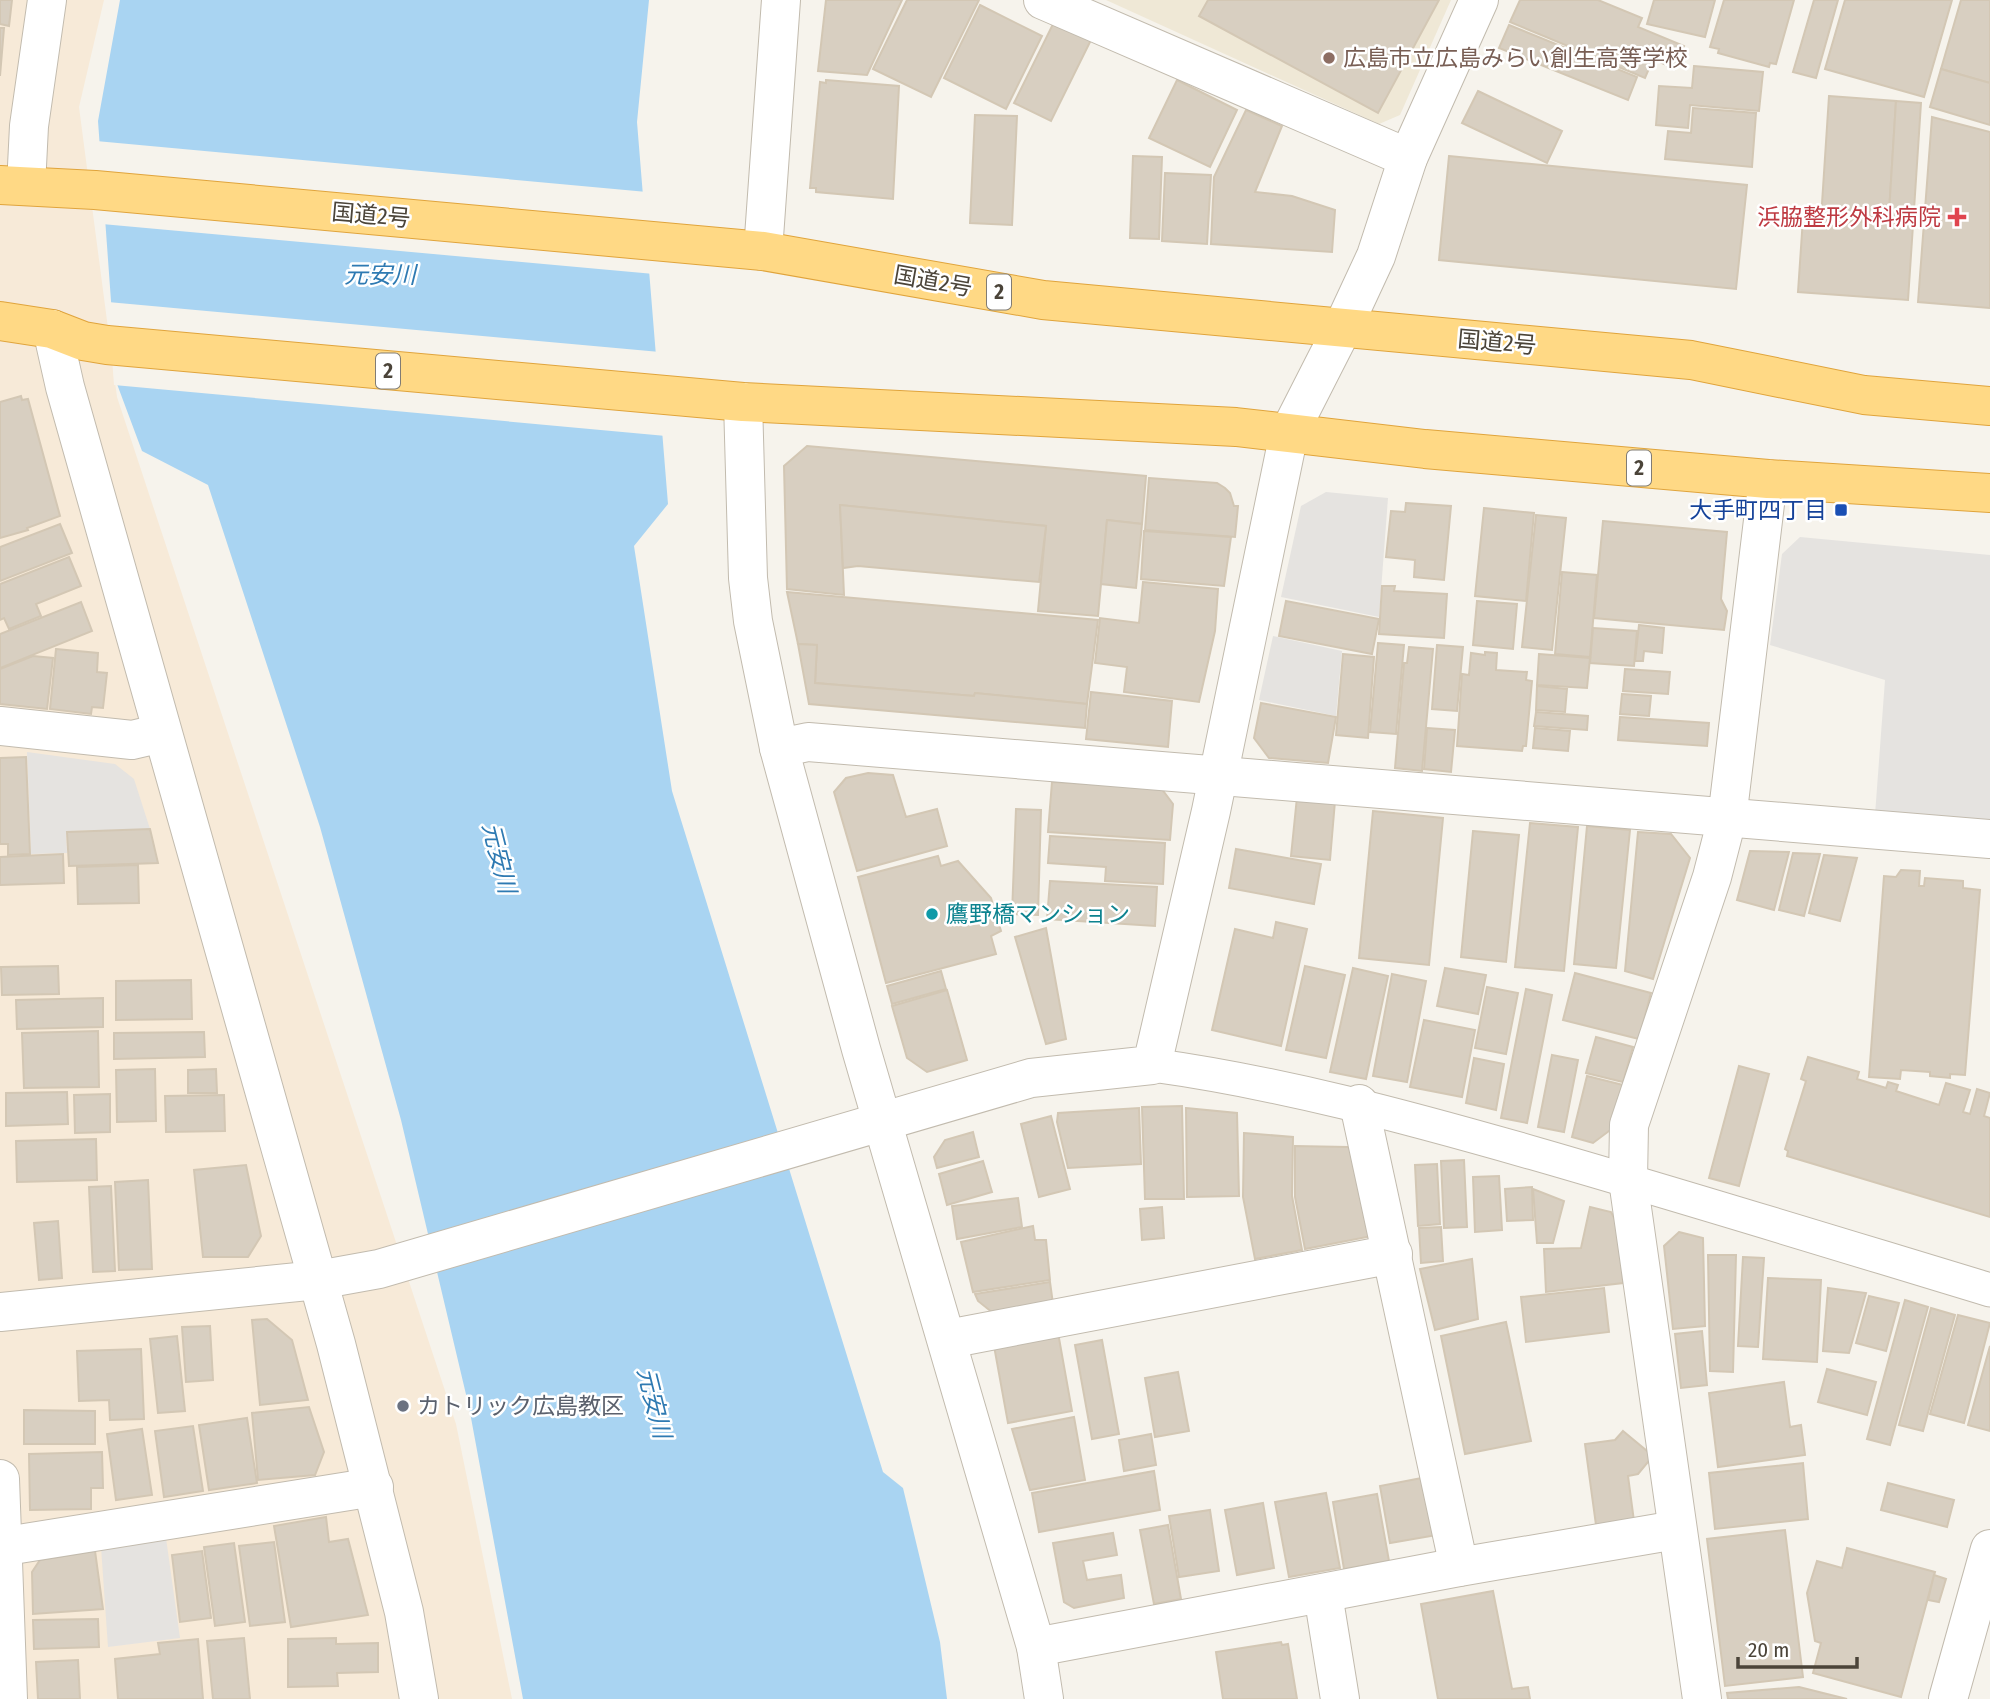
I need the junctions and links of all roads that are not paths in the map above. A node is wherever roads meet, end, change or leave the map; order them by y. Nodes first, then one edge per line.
1 (47, 0) edge
2 (780, 0) edge
3 (1043, 0) edge
4 (1479, 0) edge
5 (1408, 158) junction
6 (13, 185) edge
7 (764, 251) junction
8 (0, 321) edge
9 (1343, 327) junction
10 (52, 329) junction
11 (743, 402) junction
12 (1990, 406) edge
13 (1289, 433) junction
14 (1768, 480) junction
15 (1990, 493) edge
16 (0, 726) edge
17 (162, 733) junction
18 (779, 748) junction
19 (1218, 775) junction
20 (1727, 819) junction
21 (1990, 839) edge
22 (1152, 1065) junction
23 (1359, 1104) junction
24 (883, 1124) junction
25 (1628, 1180) junction
26 (1393, 1254) junction
27 (318, 1280) junction
28 (1990, 1290) edge
29 (0, 1312) edge
30 (948, 1339) junction
31 (0, 1479) edge
32 (374, 1486) junction
33 (1676, 1530) junction
34 (2, 1547) edge
35 (1990, 1549) edge
36 (1459, 1567) junction
37 (1323, 1594) junction
38 (1036, 1647) junction
39 (8, 1699) edge
40 (419, 1699) edge
41 (1044, 1699) edge
42 (1340, 1699) edge
43 (1702, 1699) edge
44 (1948, 1699) edge

1 - 6 street
2 - 7 street
3 - 5 street
4 - 5 street
5 - 9 street
6 - 7 highway, 国道2号 / 2
7 - 9 highway, 国道2号 / 2
8 - 10 highway, 2
9 - 12 highway, 国道2号 / 2
9 - 13 street
10 - 11 highway, 2
10 - 17 street
11 - 13 highway, 2
11 - 18 street
13 - 14 highway, 2
13 - 19 street
14 - 15 highway, 2
14 - 20 street
16 - 17 street
17 - 27 street
18 - 19 street
18 - 24 street
19 - 20 street
19 - 22 street
20 - 21 street
20 - 25 street
22 - 23 street
22 - 24 street
23 - 25 street
23 - 26 street
24 - 27 street
24 - 30 street
25 - 28 street
25 - 33 street
26 - 30 street
26 - 36 street
27 - 29 street
27 - 32 street
30 - 38 street
31 - 34 street
32 - 34 street
32 - 40 street
33 - 36 street
33 - 43 street
34 - 39 street
35 - 44 street
36 - 37 street
37 - 38 street
37 - 42 street
38 - 41 street

